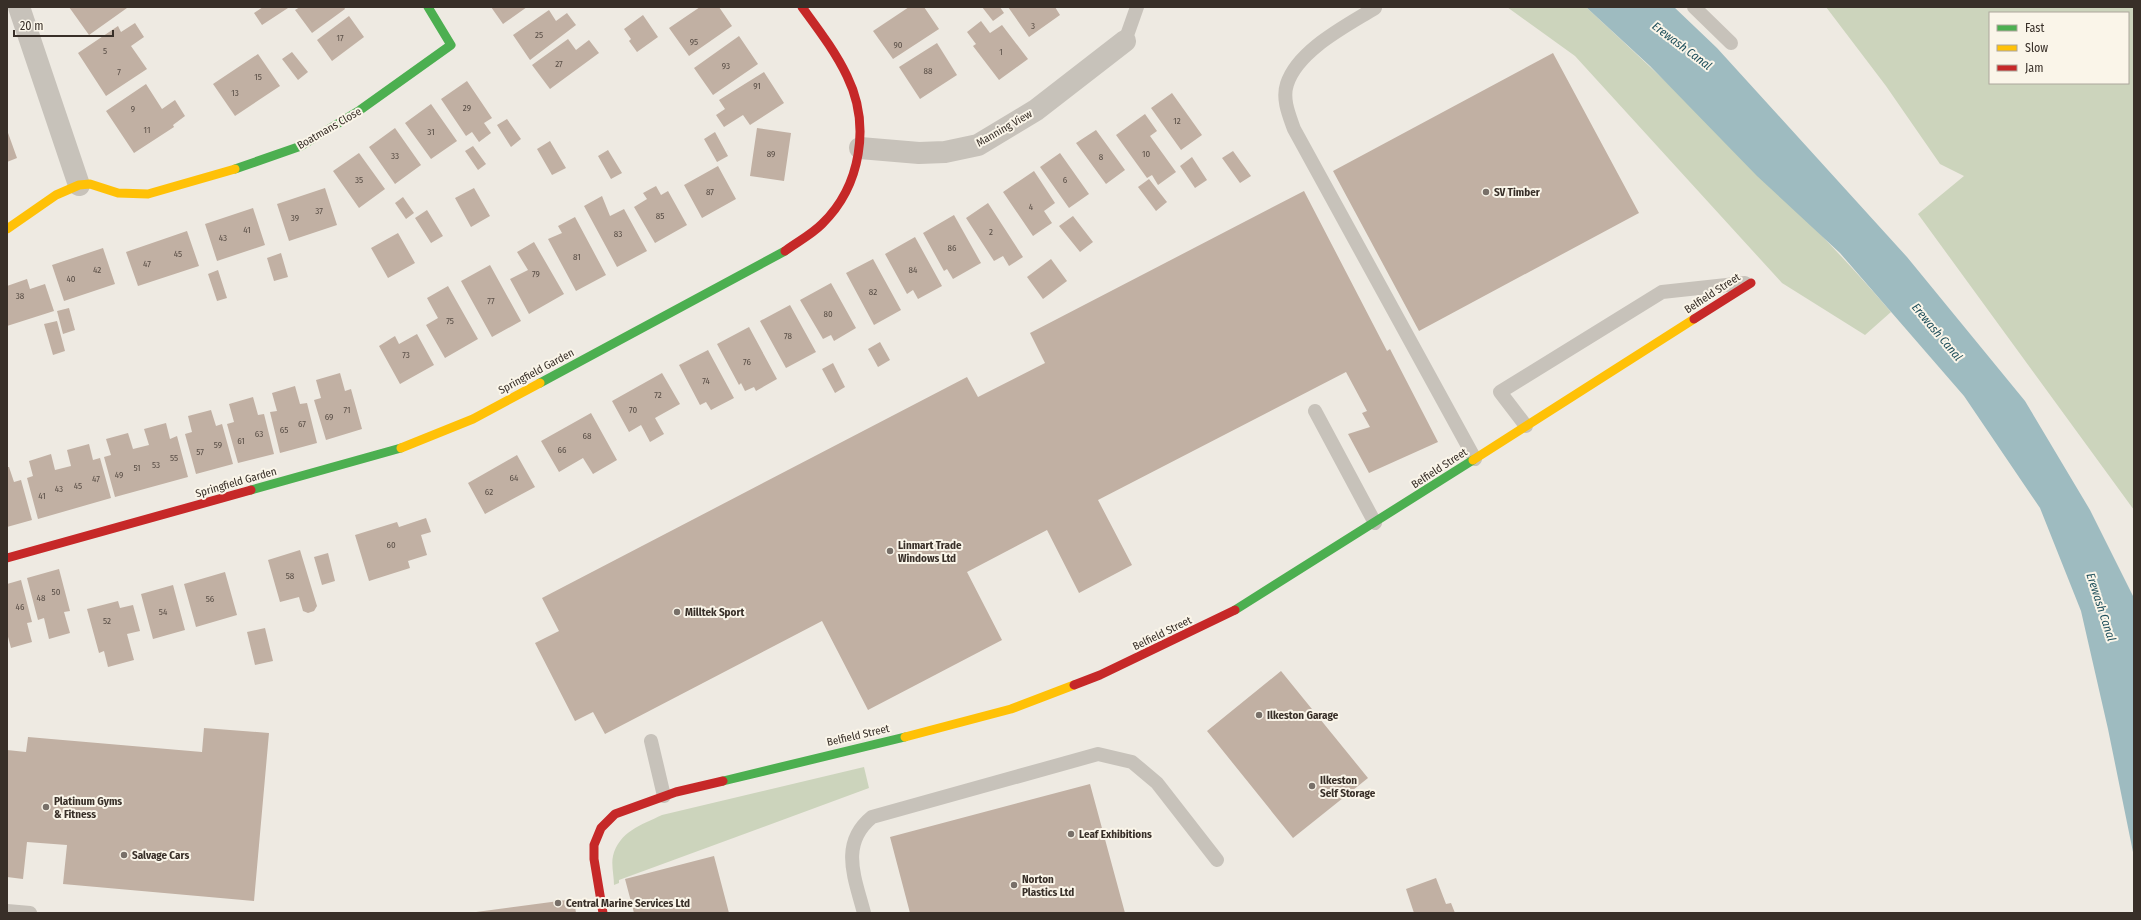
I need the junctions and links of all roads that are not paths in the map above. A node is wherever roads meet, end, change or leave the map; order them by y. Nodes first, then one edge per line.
1 (19, 7) edge
2 (428, 7) edge
3 (802, 7) edge
4 (1137, 7) edge
5 (1694, 7) edge
6 (1375, 8) dead end
7 (1125, 41) joint
8 (1731, 43) dead end
9 (860, 148) junction
10 (79, 185) junction
11 (7, 229) edge
12 (1751, 283) joint
13 (1315, 411) dead end
14 (1526, 426) junction
15 (1475, 459) junction
16 (1375, 523) junction
17 (7, 558) edge
18 (650, 741) dead end
19 (664, 796) junction
20 (1217, 860) dead end
21 (7, 911) edge
22 (30, 913) edge
23 (603, 913) edge
24 (864, 913) edge

1 - 10 street
2 - 10 street, Boatmans Close
3 - 9 street, Springfield Garden
4 - 7 lane
5 - 8 lane
6 - 15 lane
7 - 9 street, Manning View
9 - 17 street, Springfield Garden
10 - 11 street, Boatmans Close
12 - 14 street, Belfield Street
12 - 14 lane
13 - 16 lane
14 - 15 street, Belfield Street
15 - 16 street, Belfield Street
16 - 19 street, Belfield Street
18 - 19 lane
19 - 23 street, Belfield Street
20 - 24 lane
21 - 22 lane

